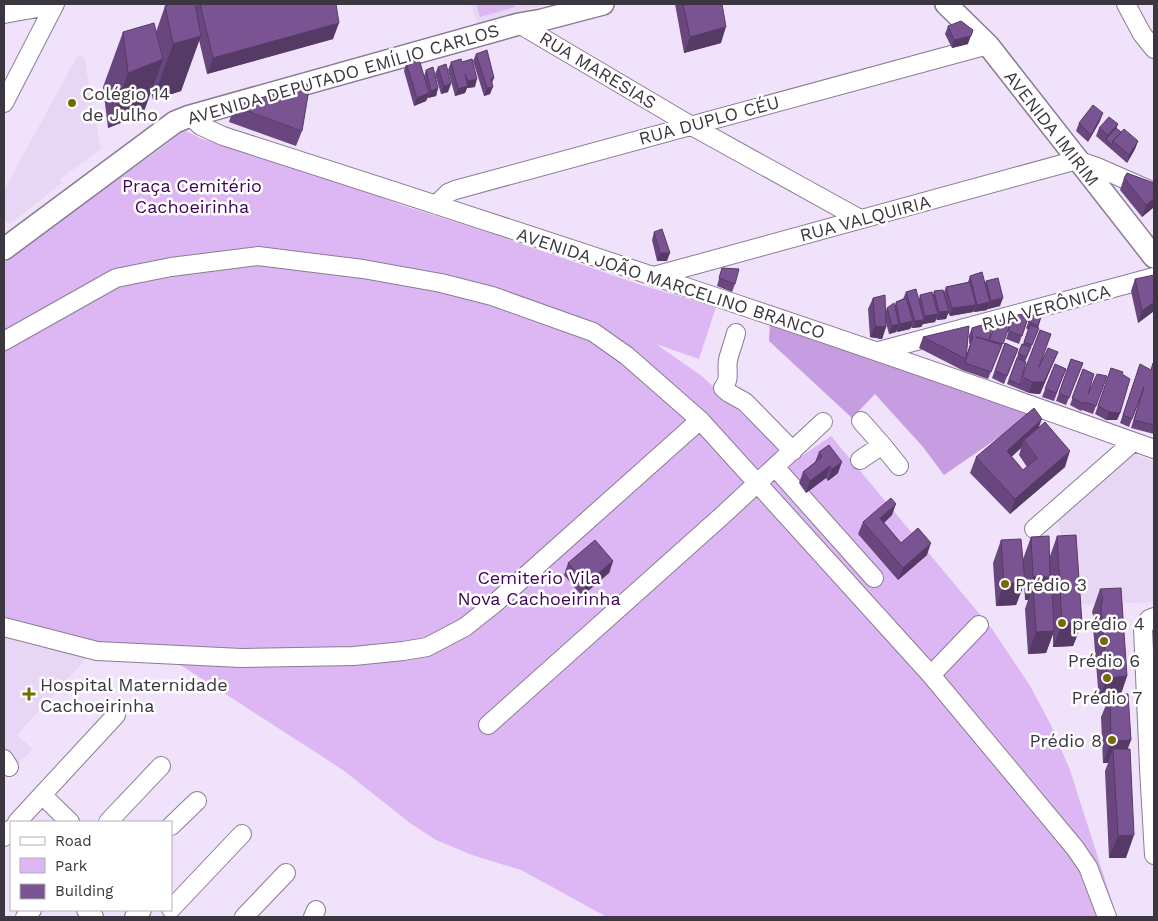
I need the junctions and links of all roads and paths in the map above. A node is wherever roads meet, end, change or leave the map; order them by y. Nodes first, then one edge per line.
1 (602, 4) edge
2 (946, 4) edge
3 (1126, 4) edge
4 (55, 5) edge
5 (4, 14) edge
6 (519, 24) junction
7 (988, 45) junction
8 (1154, 49) edge
9 (4, 103) edge
10 (190, 116) junction
11 (690, 125) junction
12 (1077, 160) junction
13 (1118, 177) junction
14 (1154, 192) edge
15 (1105, 195) junction
16 (436, 205) junction
17 (860, 219) junction
18 (4, 249) edge
19 (1154, 257) edge
20 (654, 276) junction
21 (1154, 277) edge
22 (736, 333) dead end
23 (4, 340) edge
24 (879, 351) junction
25 (700, 420) junction
26 (861, 421) dead end
27 (823, 422) dead end
28 (1134, 442) junction
29 (882, 445) junction
30 (1154, 449) edge
31 (793, 452) junction
32 (860, 460) dead end
33 (899, 466) dead end
34 (775, 467) junction
35 (757, 484) junction
36 (1034, 529) dead end
37 (874, 578) dead end
38 (1154, 617) edge
39 (979, 625) dead end
40 (4, 627) edge
41 (931, 675) junction
42 (116, 715) dead end
43 (488, 725) dead end
44 (161, 766) dead end
45 (1151, 769) edge
46 (42, 795) junction
47 (197, 801) dead end
48 (62, 820) edge
49 (20, 821) edge
50 (109, 821) edge
51 (172, 825) edge
52 (242, 834) dead end
53 (1154, 855) edge
54 (286, 873) dead end
55 (172, 909) edge
56 (244, 917) edge
57 (1107, 917) edge

1 - 6 main road, AVENIDA DEPUTADO EMÍLIO CARLOS
2 - 7 main road, AVENIDA IMIRIM
3 - 8 street
4 - 5 street
4 - 9 street
6 - 10 main road, AVENIDA DEPUTADO EMÍLIO CARLOS
6 - 11 street, RUA MARESIAS
7 - 11 street, RUA DUPLO CÉU
7 - 12 main road, AVENIDA IMIRIM
10 - 16 street, AVENIDA JOÃO MARCELINO BRANCO
10 - 18 main road, AVENIDA DEPUTADO EMÍLIO CARLOS
11 - 16 street, RUA DUPLO CÉU
11 - 17 street, RUA MARESIAS
12 - 13 street
12 - 15 main road, AVENIDA IMIRIM
12 - 17 street, RUA VALQUIRIA
13 - 14 street
13 - 15 street
15 - 19 main road, AVENIDA IMIRIM
16 - 20 street, AVENIDA JOÃO MARCELINO BRANCO
17 - 20 street, RUA VALQUIRIA
20 - 24 street, AVENIDA JOÃO MARCELINO BRANCO
21 - 24 street, RUA VERÔNICA
22 - 31 street
23 - 25 street
24 - 28 street, AVENIDA JOÃO MARCELINO BRANCO
25 - 35 street
25 - 40 street
26 - 29 street
27 - 31 street
28 - 30 street, AVENIDA JOÃO MARCELINO BRANCO
28 - 36 street
29 - 32 street
29 - 33 street
31 - 34 street
34 - 35 street
34 - 37 street
35 - 41 street
35 - 43 street
38 - 45 street
39 - 41 street
41 - 57 street
42 - 46 street
44 - 50 street
45 - 53 street
46 - 48 street
46 - 49 street
47 - 51 street
52 - 55 street
54 - 56 street

